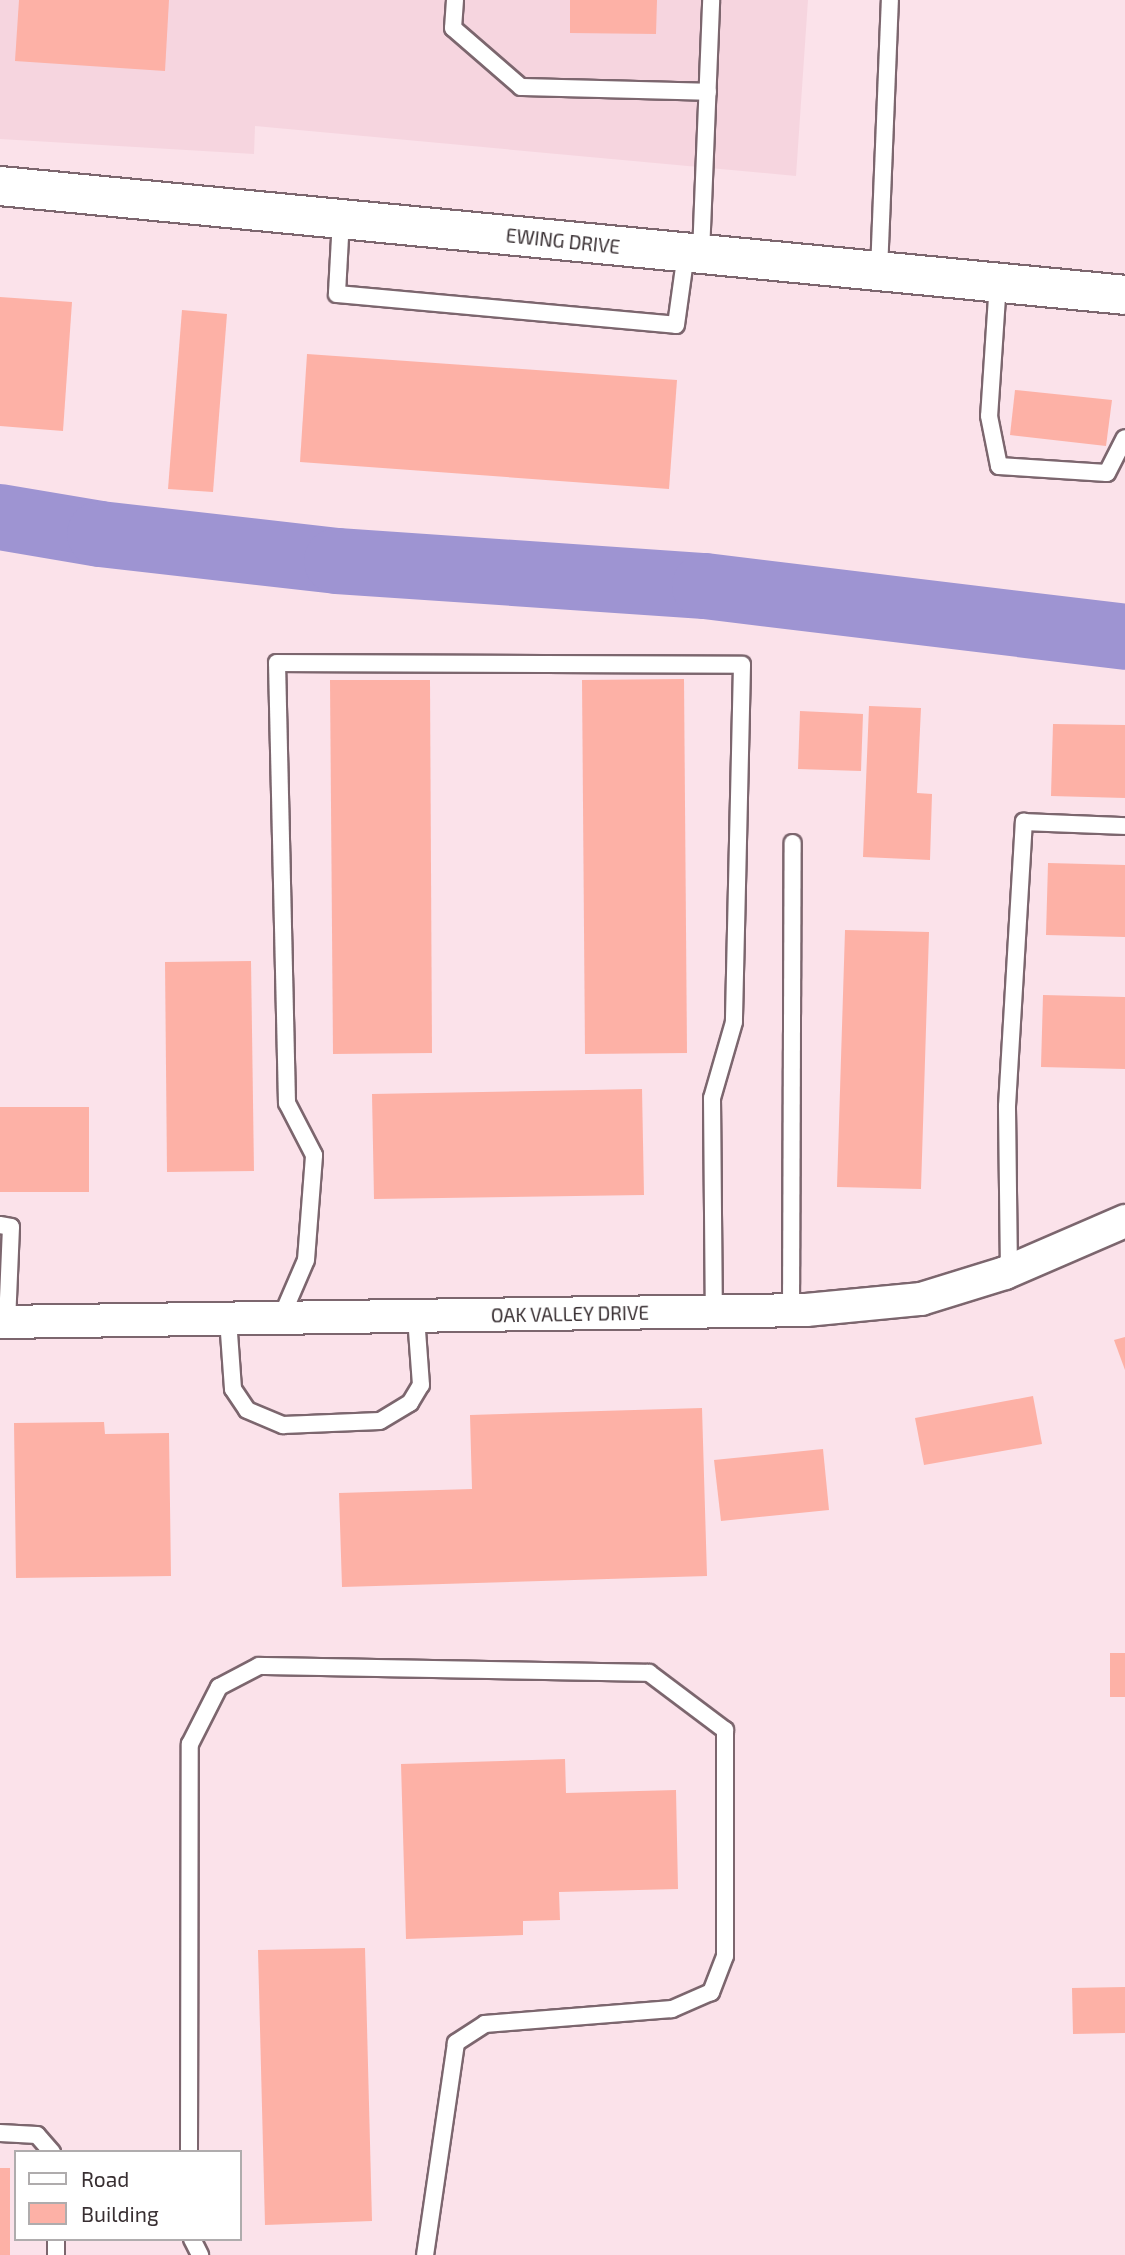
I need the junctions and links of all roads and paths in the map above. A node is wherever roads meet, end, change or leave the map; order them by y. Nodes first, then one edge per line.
1 (455, 0) edge
2 (711, 0) edge
3 (890, 0) edge
4 (708, 92) junction
5 (0, 186) edge
6 (341, 219) junction
7 (693, 254) junction
8 (878, 271) junction
9 (998, 282) junction
10 (1125, 295) edge
11 (1125, 438) edge
12 (1125, 826) edge
13 (793, 843) dead end
14 (1125, 1221) edge
15 (0, 1225) edge
16 (1009, 1272) junction
17 (791, 1310) junction
18 (714, 1312) junction
19 (416, 1317) junction
20 (281, 1318) junction
21 (228, 1319) junction
22 (3, 1322) edge
23 (0, 2133) edge
24 (50, 2150) edge
25 (189, 2150) edge
26 (425, 2255) edge

1 - 4 lane
2 - 4 lane
3 - 8 lane
4 - 7 lane
5 - 6 main road, EWING DRIVE
6 - 7 main road, EWING DRIVE
6 - 7 lane
7 - 8 main road, EWING DRIVE
8 - 9 main road, EWING DRIVE
9 - 10 main road, EWING DRIVE
9 - 11 lane
12 - 16 lane
13 - 17 lane
14 - 16 street, OAK VALLEY DRIVE
15 - 22 lane
16 - 17 street, OAK VALLEY DRIVE
17 - 18 street, OAK VALLEY DRIVE
18 - 19 street, OAK VALLEY DRIVE
18 - 20 lane
19 - 20 street, OAK VALLEY DRIVE
19 - 21 lane
20 - 21 street, OAK VALLEY DRIVE
21 - 22 street, OAK VALLEY DRIVE
23 - 24 lane
25 - 26 lane

